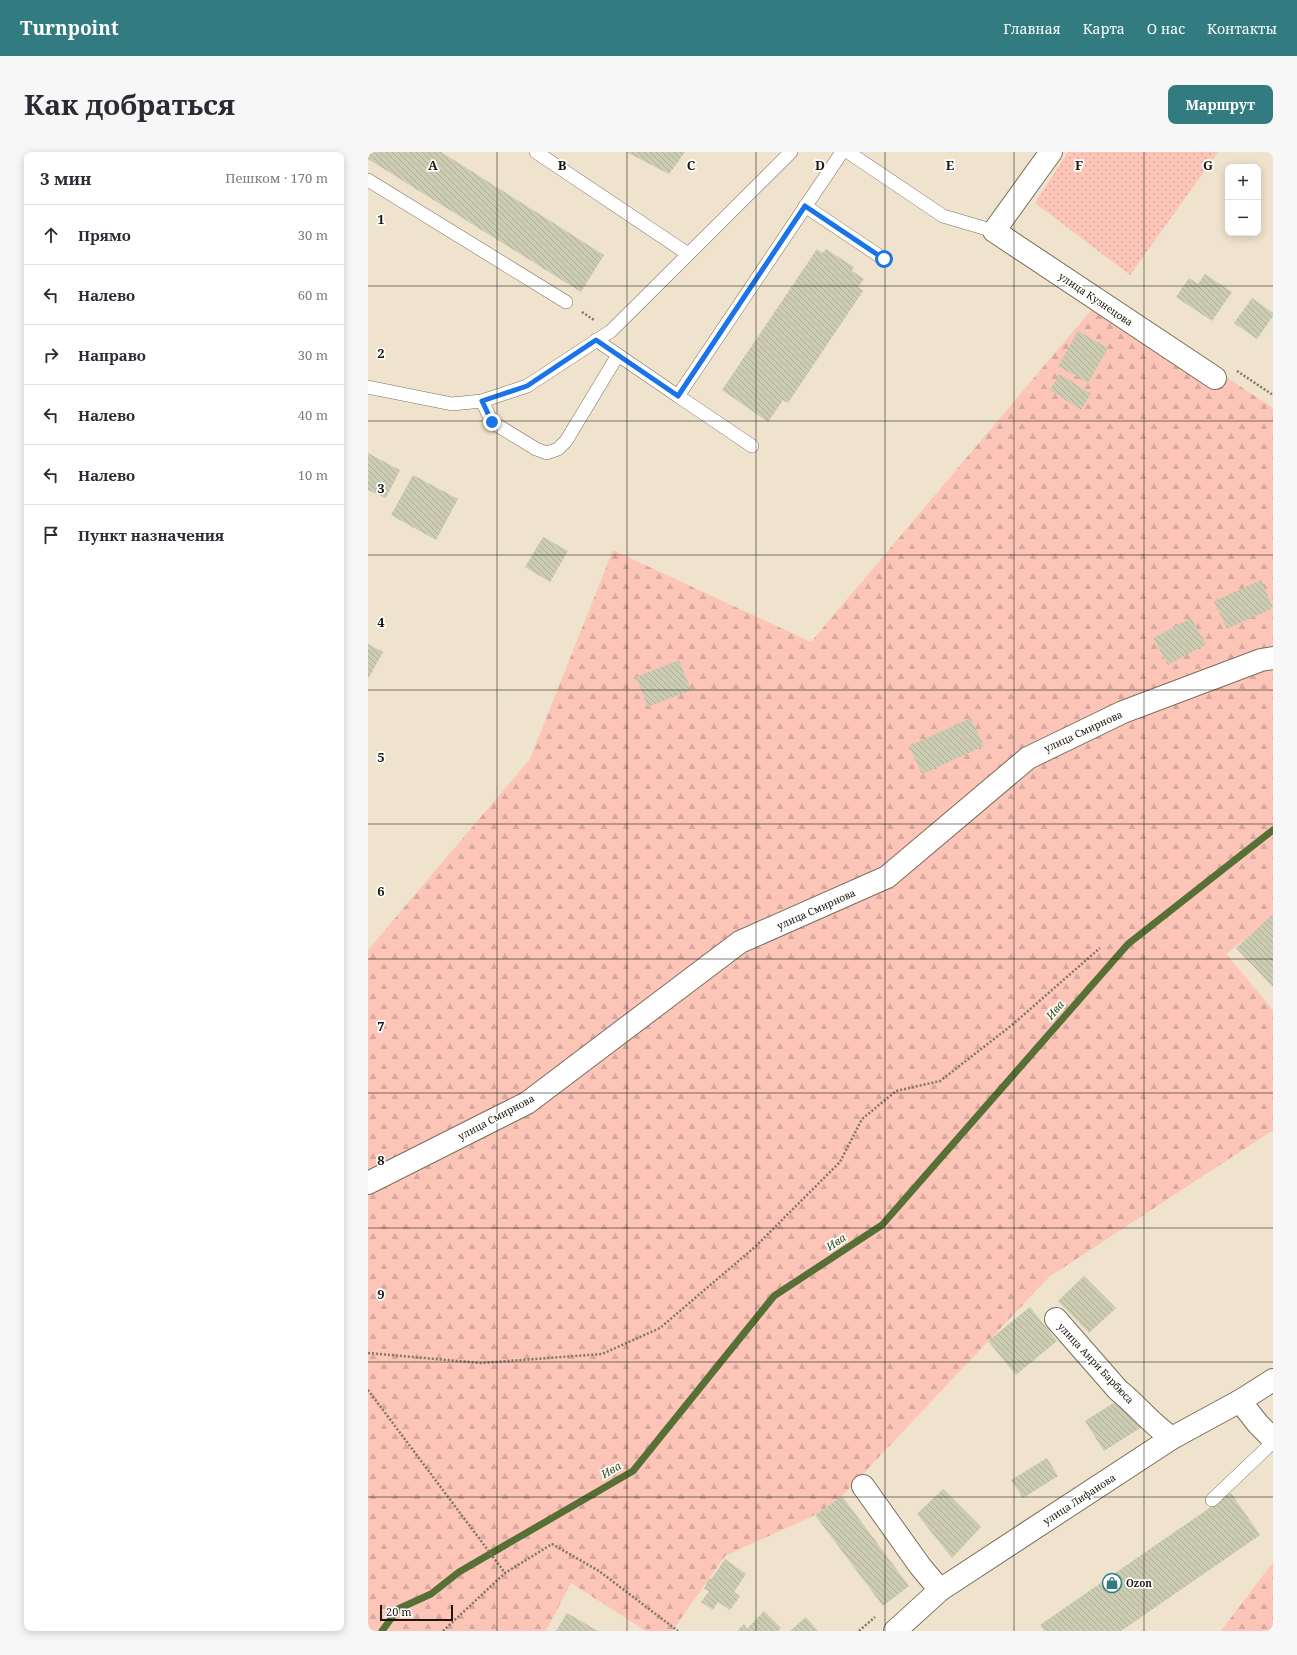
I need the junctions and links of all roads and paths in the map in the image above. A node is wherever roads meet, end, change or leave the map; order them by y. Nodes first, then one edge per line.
1 (536, 152) edge
2 (791, 152) edge
3 (842, 152) edge
4 (848, 152) edge
5 (1051, 152) edge
6 (368, 180) edge
7 (805, 206) junction
8 (1000, 222) junction
9 (688, 254) junction
10 (884, 259) dead end
11 (566, 302) joint
12 (611, 331) junction
13 (596, 340) junction
14 (618, 355) junction
15 (1215, 378) dead end
16 (368, 387) edge
17 (678, 396) junction
18 (482, 401) junction
19 (752, 446) dead end
20 (1273, 658) edge
21 (1100, 948) dead end
22 (368, 1183) edge
23 (1056, 1319) dead end
24 (368, 1353) edge
25 (1273, 1380) edge
26 (368, 1390) edge
27 (1240, 1401) junction
28 (1172, 1438) junction
29 (1273, 1440) edge
30 (863, 1486) dead end
31 (1212, 1500) dead end
32 (505, 1573) junction
33 (940, 1590) junction
34 (443, 1631) edge
35 (678, 1631) edge
36 (894, 1631) edge

1 - 9 lane
2 - 9 lane
3 - 7 lane
4 - 8 lane
5 - 8 street
6 - 11 lane
7 - 10 lane
7 - 17 lane
8 - 15 street, улица Кузнецова
9 - 12 lane
11 - 12 path
12 - 13 lane
13 - 14 lane
13 - 18 lane
14 - 17 lane
14 - 18 lane
16 - 18 lane
17 - 19 lane
20 - 22 street, улица Смирнова
21 - 24 path
23 - 28 street, улица Анри Барбюса
25 - 27 street, улица Лифанова
26 - 32 path
27 - 28 street, улица Лифанова
27 - 29 street
28 - 33 street, улица Лифанова
29 - 31 lane
30 - 33 street
32 - 34 path
32 - 35 path
33 - 36 street, улица Лифанова

